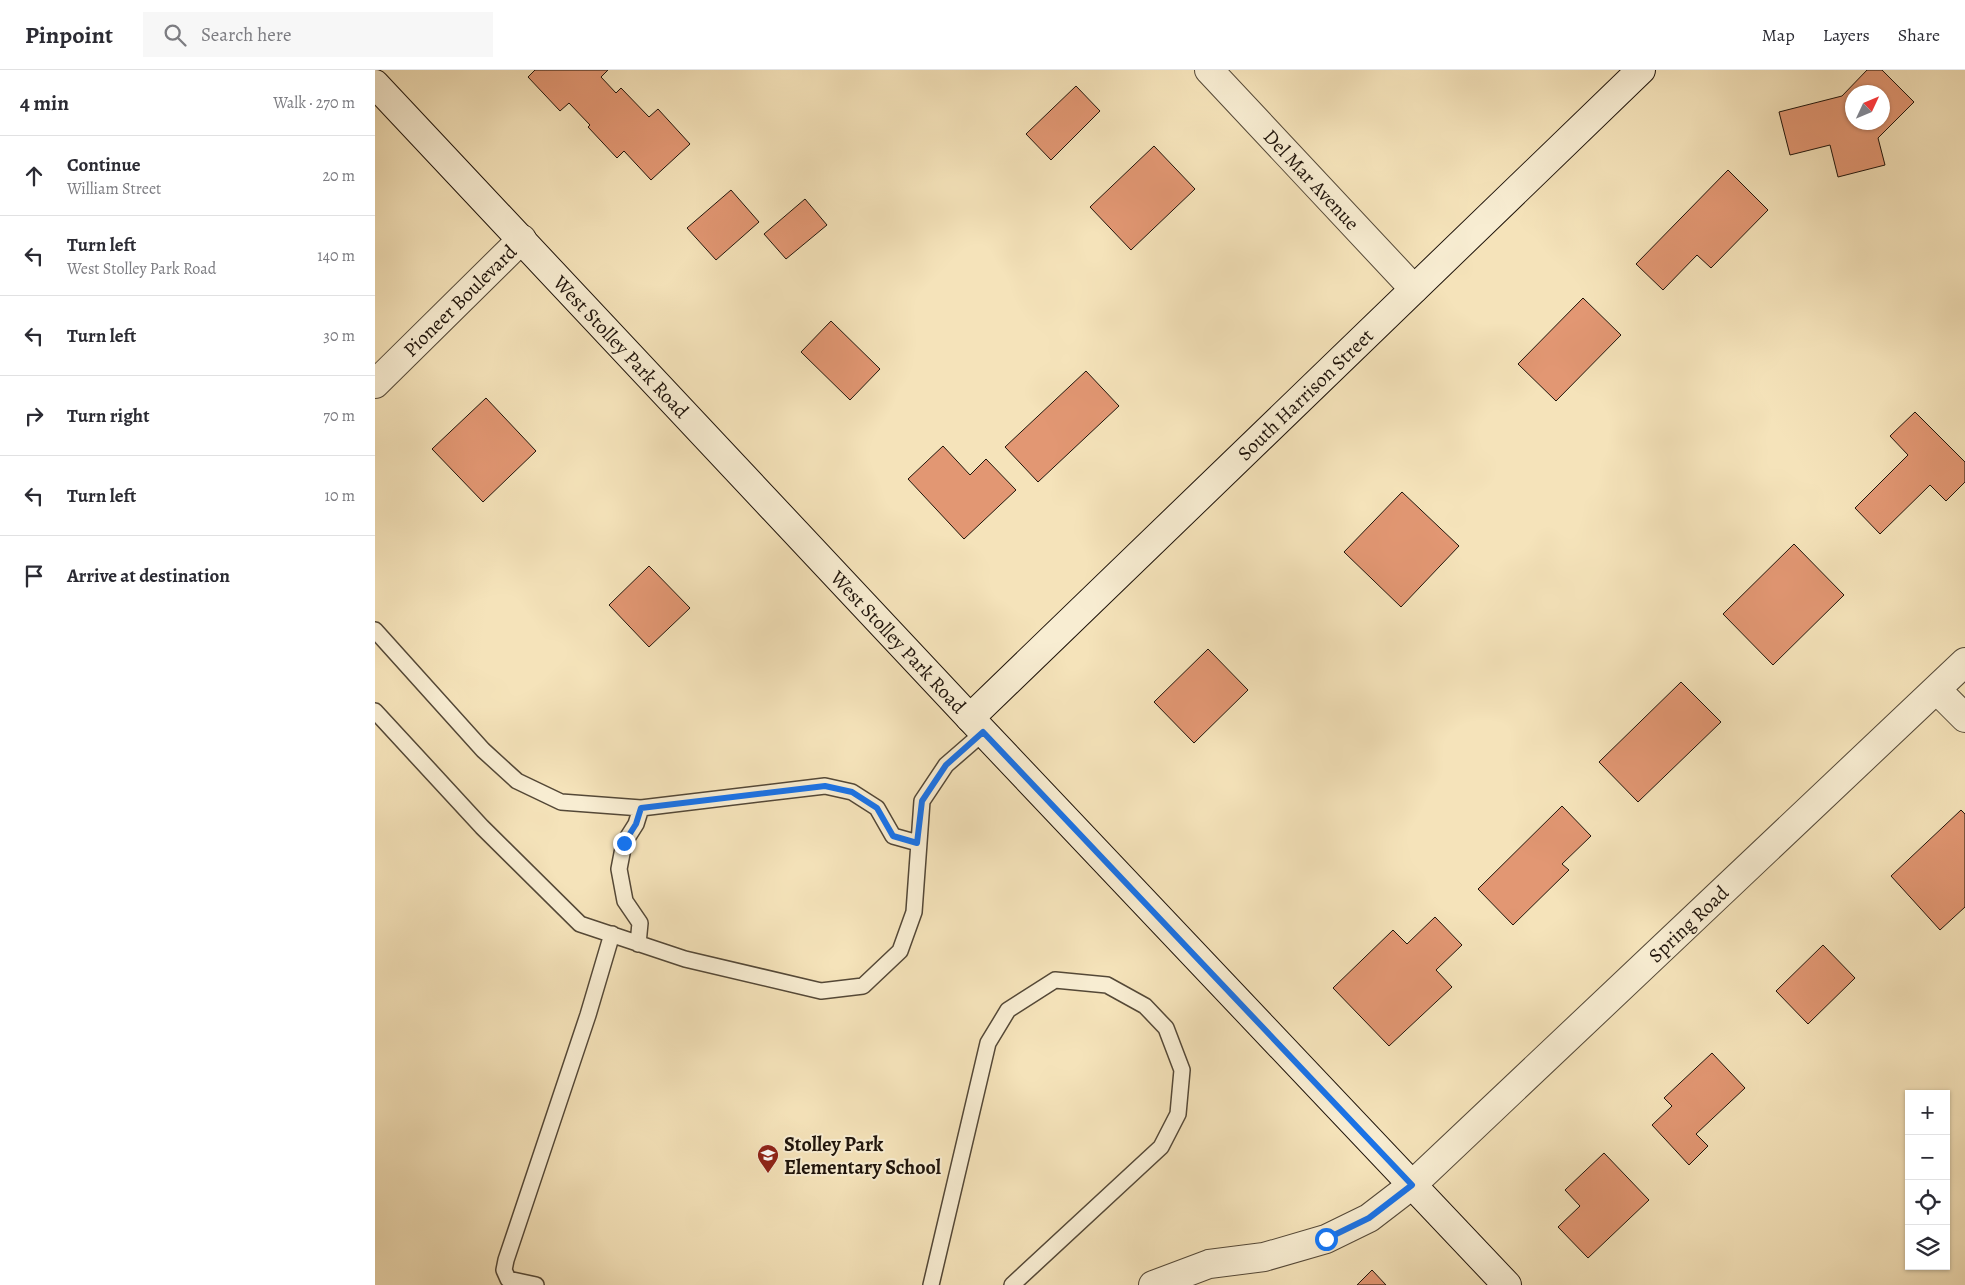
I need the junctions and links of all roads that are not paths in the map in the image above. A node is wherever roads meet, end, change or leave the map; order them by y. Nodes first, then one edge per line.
1 (1209, 70) edge
2 (1641, 70) edge
3 (375, 84) edge
4 (522, 239) junction
5 (1414, 289) junction
6 (375, 384) edge
7 (375, 630) edge
8 (1965, 662) edge
9 (1937, 690) junction
10 (375, 711) edge
11 (1965, 718) edge
12 (977, 725) junction
13 (641, 808) junction
14 (917, 843) junction
15 (612, 934) junction
16 (638, 944) junction
17 (1412, 1185) junction
18 (537, 1285) edge
19 (931, 1285) edge
20 (1012, 1285) edge
21 (1153, 1285) edge
22 (1507, 1285) edge

1 - 5 main road, Del Mar Avenue
2 - 5 main road, South Harrison Street
3 - 4 main road, West Stolley Park Road
4 - 6 main road, Pioneer Boulevard
4 - 12 main road, West Stolley Park Road
5 - 12 main road, South Harrison Street
7 - 13 lane
8 - 9 main road, Spring Road
9 - 11 main road
9 - 17 main road, Spring Road
10 - 15 lane
12 - 14 lane
12 - 17 main road, West Stolley Park Road
13 - 14 lane
13 - 16 lane
14 - 16 lane
15 - 16 lane
15 - 18 lane
17 - 21 main road, Spring Road
17 - 22 main road, West Stolley Park Road
19 - 20 lane

